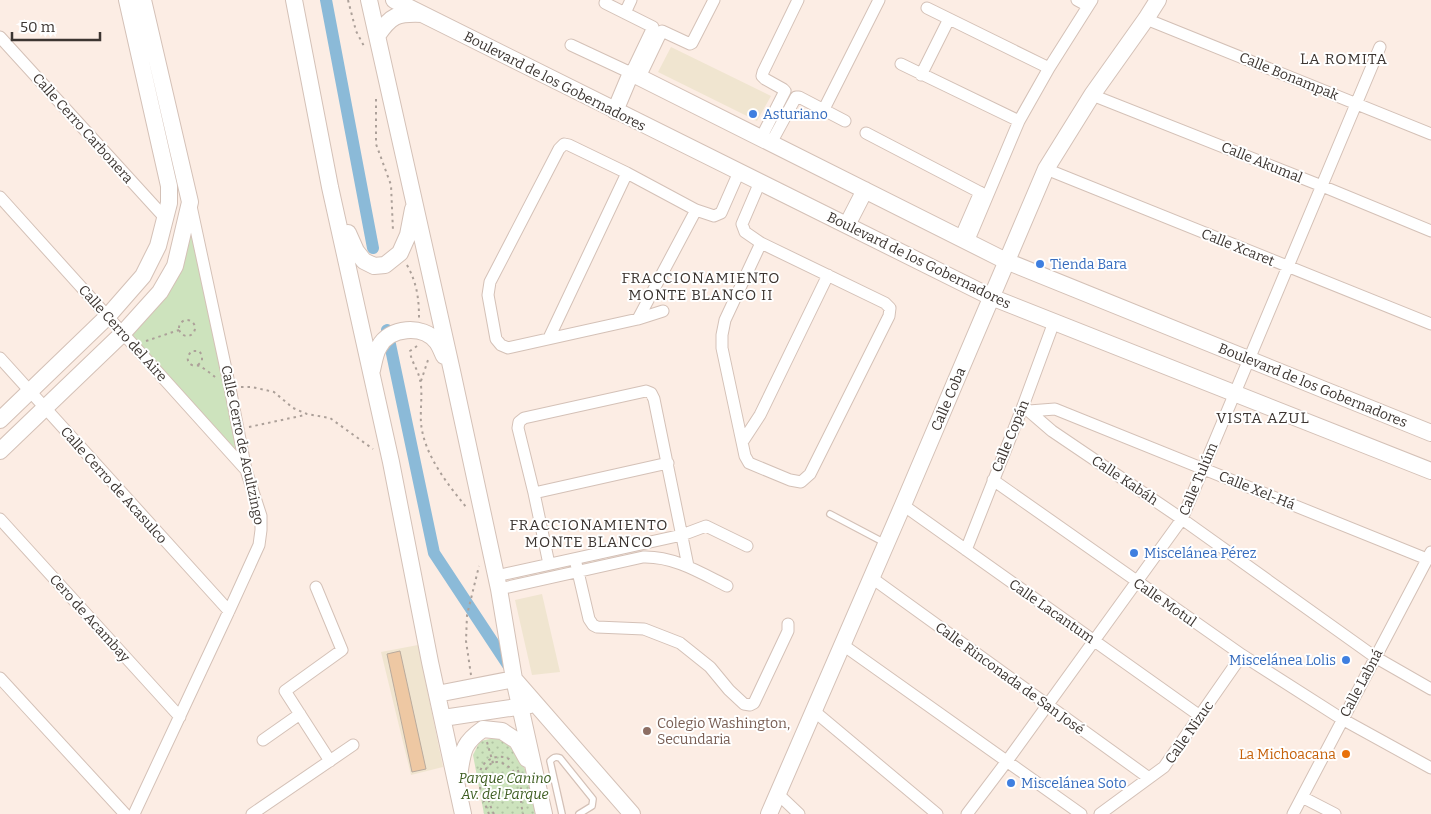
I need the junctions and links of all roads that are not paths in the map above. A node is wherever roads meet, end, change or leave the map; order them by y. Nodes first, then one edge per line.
1 (127, 0) edge
2 (143, 0) edge
3 (294, 0) edge
4 (369, 0) edge
5 (394, 0) edge
6 (632, 0) edge
7 (714, 0) edge
8 (798, 0) edge
9 (879, 0) edge
10 (1077, 0) edge
11 (1158, 0) edge
12 (605, 3) dead end
13 (1090, 3) edge
14 (927, 8) dead end
15 (625, 13) junction
16 (422, 14) junction
17 (1146, 19) junction
18 (949, 20) junction
19 (658, 29) junction
20 (377, 36) junction
21 (0, 37) edge
22 (571, 45) dead end
23 (1380, 47) dead end
24 (901, 64) dead end
25 (1049, 68) junction
26 (636, 75) junction
27 (921, 75) junction
28 (1092, 94) junction
29 (1356, 104) junction
30 (824, 109) junction
31 (616, 111) junction
32 (845, 121) dead end
33 (1019, 121) junction
34 (866, 133) dead end
35 (1431, 134) edge
36 (766, 141) junction
37 (1046, 169) junction
38 (739, 172) junction
39 (627, 174) junction
40 (760, 182) junction
41 (1322, 186) junction
42 (330, 187) junction
43 (865, 190) junction
44 (984, 194) junction
45 (0, 197) edge
46 (414, 201) junction
47 (190, 202) junction
48 (696, 210) junction
49 (166, 219) junction
50 (847, 225) junction
51 (1431, 231) edge
52 (964, 240) junction
53 (761, 243) junction
54 (1006, 261) junction
55 (1288, 267) junction
56 (828, 275) junction
57 (991, 297) junction
58 (663, 311) dead end
59 (108, 316) junction
60 (638, 319) junction
61 (1054, 322) junction
62 (1431, 324) edge
63 (549, 338) junction
64 (128, 339) junction
65 (0, 358) edge
66 (1249, 359) junction
67 (452, 371) junction
68 (371, 372) junction
69 (30, 391) junction
70 (1235, 393) junction
71 (45, 408) junction
72 (1026, 408) junction
73 (0, 420) edge
74 (1431, 433) edge
75 (743, 441) junction
76 (0, 451) edge
77 (668, 463) junction
78 (1203, 468) junction
79 (246, 470) junction
80 (1431, 471) edge
81 (993, 480) junction
82 (534, 493) junction
83 (903, 505) junction
84 (830, 514) dead end
85 (0, 519) edge
86 (1182, 519) junction
87 (682, 535) junction
88 (887, 544) junction
89 (747, 546) dead end
90 (966, 550) junction
91 (1429, 556) edge
92 (575, 559) junction
93 (549, 564) junction
94 (688, 566) junction
95 (578, 572) junction
96 (872, 578) junction
97 (497, 582) junction
98 (1136, 582) junction
99 (727, 586) dead end
100 (316, 587) dead end
101 (229, 611) junction
102 (788, 624) dead end
103 (1094, 640) junction
104 (842, 645) junction
105 (1242, 656) junction
106 (1376, 657) junction
107 (0, 678) edge
108 (514, 679) junction
109 (1431, 689) edge
110 (437, 694) junction
111 (1047, 705) junction
112 (528, 706) junction
113 (814, 711) junction
114 (300, 714) junction
115 (1200, 716) junction
116 (180, 717) junction
117 (443, 718) junction
118 (1342, 719) junction
119 (263, 740) dead end
120 (353, 745) dead end
121 (330, 761) junction
122 (1007, 761) junction
123 (525, 768) junction
124 (1431, 768) edge
125 (1149, 778) junction
126 (457, 785) junction
127 (778, 794) junction
128 (1302, 797) junction
129 (125, 814) edge
130 (134, 814) edge
131 (252, 814) edge
132 (463, 814) edge
133 (544, 814) edge
134 (562, 814) edge
135 (579, 814) edge
136 (632, 814) edge
137 (769, 814) edge
138 (799, 814) edge
139 (937, 814) edge
140 (967, 814) edge
141 (1081, 814) edge
142 (1100, 814) edge
143 (1293, 814) edge
144 (1335, 814) edge

1 - 49 main road
2 - 47 main road
3 - 42 main road
4 - 20 main road
5 - 16 main road, Boulevard de los Gobernadores
6 - 15 street
7 - 19 street
8 - 36 street
9 - 30 street
10 - 13 street
11 - 17 main road, Calle Coba
12 - 15 street
13 - 25 street
14 - 18 street
15 - 19 street
16 - 20 main road
16 - 31 main road, Boulevard de los Gobernadores
17 - 28 main road, Calle Coba
17 - 29 street, Calle Bonampak
18 - 25 street
18 - 27 street
19 - 26 street
20 - 46 main road
21 - 49 street, Calle Cerro Carbonera
22 - 26 street, Boulevard de los Gobernadores
23 - 29 street, Calle Tulúm
24 - 27 street
25 - 33 street
26 - 31 main road
26 - 36 main road, Boulevard de los Gobernadores
27 - 33 street
28 - 37 main road, Calle Coba
28 - 41 street, Calle Akumal
29 - 35 street, Calle Bonampak
29 - 41 street, Calle Tulúm
30 - 32 street
30 - 36 street
31 - 38 main road, Boulevard de los Gobernadores
33 - 44 street
34 - 44 street
36 - 43 main road, Boulevard de los Gobernadores
37 - 54 main road, Calle Coba
37 - 55 street, Calle Xcaret
38 - 40 main road, Boulevard de los Gobernadores
38 - 48 street
39 - 48 street
39 - 63 street
39 - 63 street
40 - 50 main road, Boulevard de los Gobernadores
40 - 53 street
41 - 51 street, Calle Akumal
41 - 55 street, Calle Tulúm
42 - 46 main road
42 - 68 main road
43 - 50 main road
43 - 52 main road, Boulevard de los Gobernadores
44 - 52 street
45 - 59 street, Calle Cerro del Aire
46 - 67 main road
47 - 64 main road
47 - 79 street, Calle Cerro de Acultzingo
48 - 60 street
49 - 59 main road
50 - 57 main road, Boulevard de los Gobernadores
52 - 54 main road, Boulevard de los Gobernadores
53 - 56 street
53 - 75 street
54 - 57 main road, Calle Coba
54 - 66 main road, Boulevard de los Gobernadores
55 - 62 street, Calle Xcaret
55 - 66 street, Calle Tulúm
56 - 75 street
56 - 75 street
57 - 61 main road, Boulevard de los Gobernadores
57 - 83 main road, Calle Coba
58 - 60 street
59 - 64 street, Calle Cerro del Aire
59 - 69 main road
60 - 63 street
61 - 70 main road, Boulevard de los Gobernadores
61 - 72 street, Calle Copán
64 - 71 main road
64 - 79 street, Calle Cerro del Aire
65 - 69 street, Calle Cerro de Acasulco
66 - 70 street, Calle Tulúm
66 - 74 main road, Boulevard de los Gobernadores
67 - 68 main road
67 - 97 main road
68 - 110 main road
69 - 71 street, Calle Cerro de Acasulco
69 - 73 main road
70 - 78 street, Calle Tulúm
70 - 80 main road, Boulevard de los Gobernadores
71 - 76 main road
71 - 101 street, Calle Cerro de Acasulco
72 - 78 street, Calle Xel-Há
72 - 81 street, Calle Copán
72 - 86 street, Calle Kabáh
77 - 82 street
77 - 82 street
77 - 87 street
78 - 86 street, Calle Tulúm
78 - 91 street, Calle Xel-Há
79 - 101 street, Calle Cerro de Acultzingo
81 - 90 street, Calle Copán
81 - 98 street, Calle Motul
82 - 93 street
83 - 88 main road, Calle Coba
83 - 90 street, Calle Lacantum
84 - 88 lane
85 - 116 street, Cero de Acambay
86 - 98 street, Calle Tulúm
86 - 106 street, Calle Kabáh
87 - 89 street
87 - 92 street
87 - 94 street
88 - 96 main road, Calle Coba
90 - 103 street, Calle Lacantum
91 - 106 street, Calle Labná
92 - 93 street
92 - 95 street
93 - 97 street
94 - 95 street
94 - 99 street
95 - 97 street
95 - 102 street
96 - 104 main road, Calle Coba
96 - 111 street, Calle Rinconada de San José
97 - 108 main road
98 - 103 street, Calle Tulúm
98 - 105 street, Calle Motul
100 - 114 street
101 - 116 street, Calle Cerro de Acultzingo
103 - 111 street, Calle Tulúm
103 - 115 street, Calle Lacantum
104 - 113 main road, Calle Coba
104 - 122 street
105 - 115 street, Calle Nizuc
105 - 118 street, Calle Motul
106 - 109 street, Calle Kabáh
106 - 118 street, Calle Labná
107 - 129 street
108 - 110 main road
108 - 112 main road
110 - 117 main road
111 - 122 street, Calle Tulúm
111 - 125 street, Calle Rinconada de San José
112 - 117 main road
112 - 123 main road
112 - 136 main road
113 - 127 main road, Calle Coba
113 - 139 street
114 - 119 street
114 - 121 street
115 - 125 street, Calle Nizuc
116 - 130 street, Calle Cerro de Acultzingo
117 - 126 main road
118 - 124 street, Calle Motul
118 - 128 street, Calle Labná
120 - 121 street
121 - 131 street
122 - 140 street, Calle Tulúm
122 - 141 street
123 - 126 main road
123 - 133 main road
125 - 142 street, Calle Nizuc
126 - 132 main road
127 - 137 main road, Calle Coba
127 - 138 street
128 - 143 street, Calle Labná
128 - 144 street
134 - 135 lane

